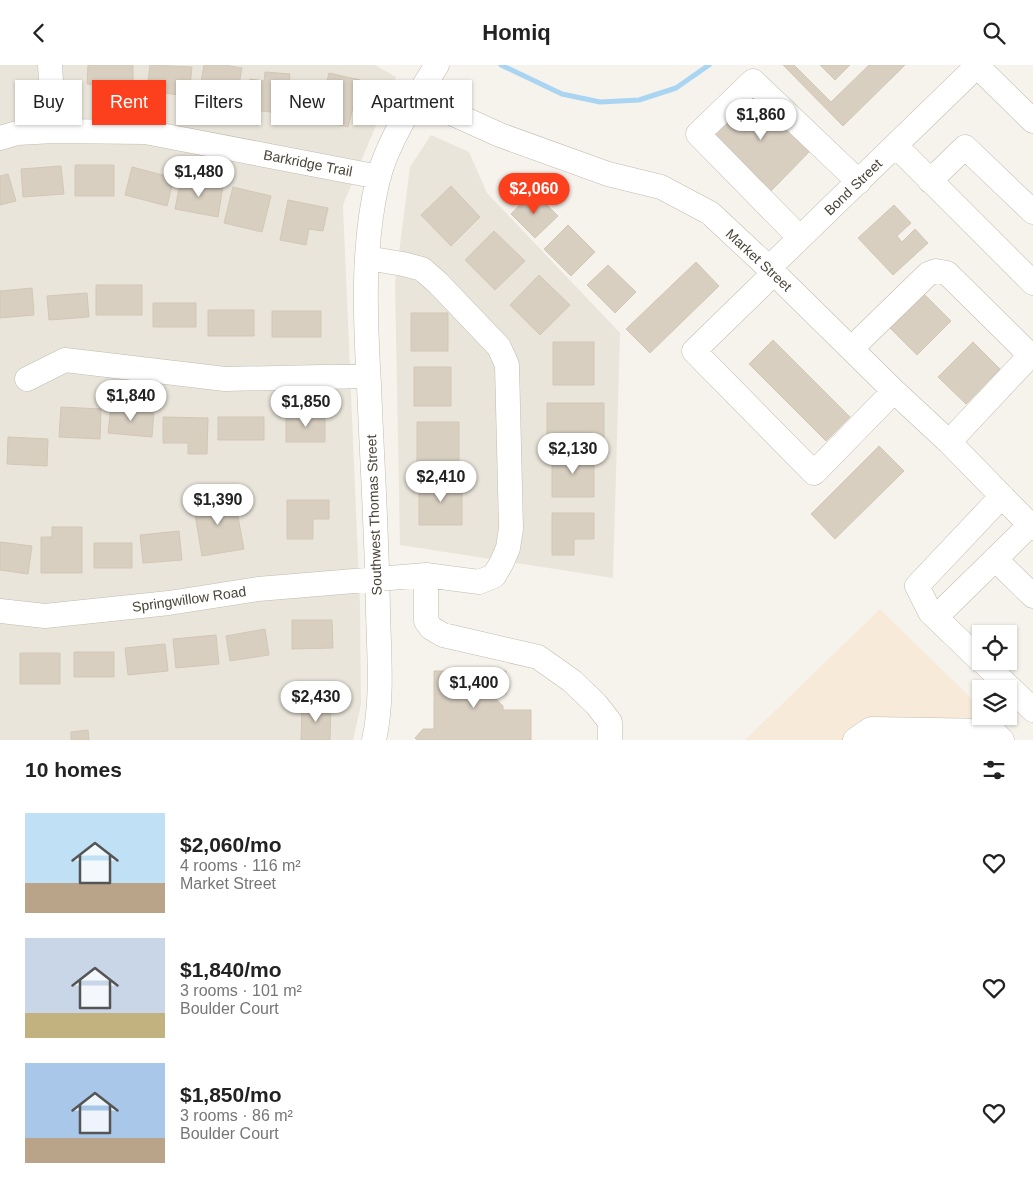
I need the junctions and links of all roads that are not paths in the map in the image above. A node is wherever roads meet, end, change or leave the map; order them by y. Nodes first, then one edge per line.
1 (50, 65) edge
2 (437, 65) edge
3 (428, 80) edge
4 (1029, 109) edge
5 (472, 122) edge
6 (400, 125) edge
7 (54, 131) junction
8 (0, 139) edge
9 (896, 147) junction
10 (379, 177) junction
11 (930, 181) junction
12 (859, 182) junction
13 (1033, 212) edge
14 (800, 238) junction
15 (367, 258) junction
16 (772, 270) junction
17 (1033, 283) edge
18 (852, 348) junction
19 (368, 376) junction
20 (26, 379) dead end
21 (894, 391) junction
22 (949, 442) junction
23 (1002, 496) junction
24 (1032, 526) edge
25 (995, 559) junction
26 (426, 575) junction
27 (378, 580) junction
28 (1033, 596) edge
29 (0, 611) edge
30 (936, 617) junction
31 (972, 651) edge
32 (992, 670) edge
33 (1032, 706) edge
34 (374, 740) edge
35 (610, 740) edge
36 (855, 740) edge
37 (1002, 740) edge

1 - 7 street
2 - 3 street, Southwest Thomas Street
4 - 9 street, Bond Street
5 - 16 street, Market Street
6 - 10 street, Southwest Thomas Street
7 - 8 street, Barkridge Trail
7 - 10 street, Barkridge Trail
9 - 11 street
9 - 12 street, Bond Street
10 - 15 street, Southwest Thomas Street
11 - 13 street
11 - 17 street
12 - 14 street, Bond Street
12 - 14 street
14 - 16 street, Bond Street
15 - 19 street, Southwest Thomas Street
15 - 26 street, Springwillow Road
16 - 18 street, Market Street
16 - 21 street, Bond Street
18 - 21 street, Market Street
18 - 22 street
19 - 20 street
19 - 27 street, Southwest Thomas Street
21 - 22 street, Market Street
22 - 23 street, Market Street
23 - 24 street, Market Street
23 - 30 street
24 - 25 street
25 - 28 street
25 - 30 street
26 - 27 street, Springwillow Road
26 - 35 street
27 - 29 street, Springwillow Road
27 - 34 street, Southwest Thomas Street
30 - 31 street
32 - 33 street
36 - 37 street

